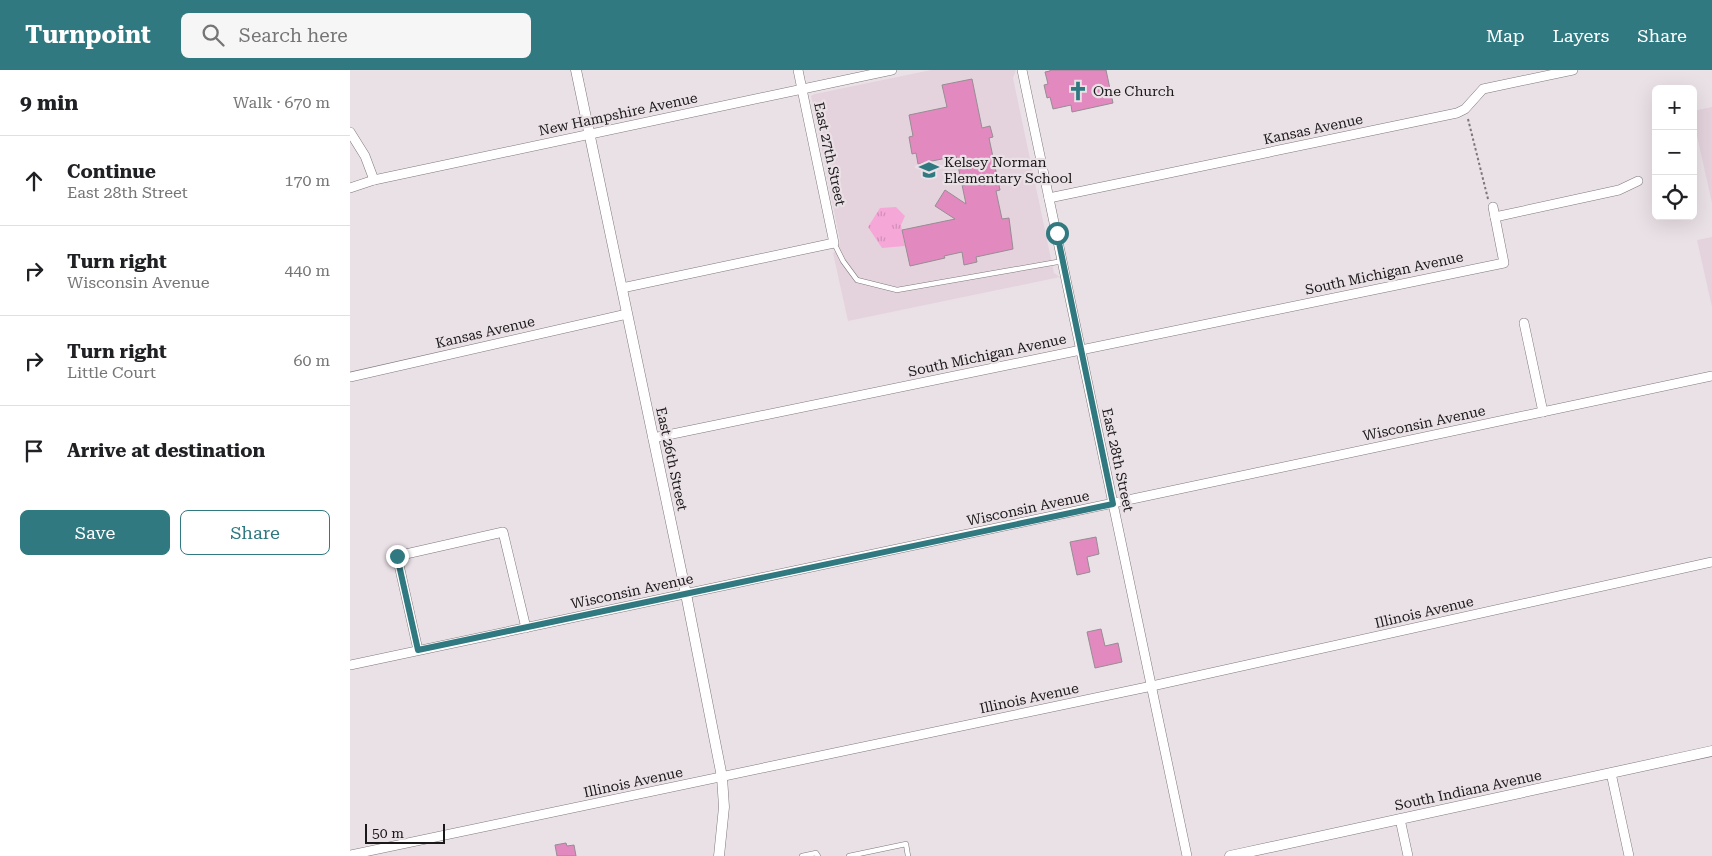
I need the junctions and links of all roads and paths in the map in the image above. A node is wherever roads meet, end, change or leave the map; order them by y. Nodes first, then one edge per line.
1 (576, 70) edge
2 (798, 70) edge
3 (892, 70) edge
4 (1022, 70) edge
5 (1573, 70) edge
6 (802, 89) junction
7 (1465, 109) junction
8 (350, 132) edge
9 (590, 134) junction
10 (374, 180) junction
11 (1638, 181) dead end
12 (350, 188) edge
13 (1049, 198) junction
14 (1493, 207) joint
15 (1495, 217) junction
16 (834, 243) junction
17 (1063, 261) junction
18 (622, 288) junction
19 (627, 314) junction
20 (1524, 323) dead end
21 (1081, 350) junction
22 (350, 376) edge
23 (1712, 376) edge
24 (1543, 412) junction
25 (653, 438) junction
26 (1113, 504) junction
27 (1712, 562) edge
28 (686, 594) junction
29 (526, 628) junction
30 (418, 650) junction
31 (350, 665) edge
32 (1152, 686) junction
33 (1712, 751) edge
34 (1611, 773) junction
35 (722, 777) junction
36 (1400, 819) junction
37 (350, 855) edge
38 (720, 856) edge
39 (802, 856) edge
40 (818, 856) edge
41 (849, 856) edge
42 (908, 856) edge
43 (1187, 856) edge
44 (1230, 856) edge
45 (1408, 856) edge
46 (1629, 856) edge

1 - 9 street, East 26th Street
2 - 6 street, East 27th Street
3 - 6 street, New Hampshire Avenue
4 - 13 street, East 28th Street
5 - 7 street
6 - 9 street, New Hampshire Avenue
6 - 16 street, East 27th Street
7 - 13 street, Kansas Avenue
7 - 14 path
8 - 10 street
9 - 10 street, New Hampshire Avenue
9 - 18 street, East 26th Street
10 - 12 street, New Hampshire Avenue
11 - 15 street
13 - 17 street, East 28th Street
14 - 15 street
15 - 21 street, South Michigan Avenue
16 - 17 lane
16 - 18 street
17 - 21 street, East 28th Street
18 - 19 street, East 26th Street
19 - 22 street, Kansas Avenue
19 - 25 street, East 26th Street
20 - 24 street
21 - 25 street, South Michigan Avenue
21 - 26 street, East 28th Street
23 - 24 street, Wisconsin Avenue
24 - 26 street, Wisconsin Avenue
25 - 28 street, East 26th Street
26 - 28 street, Wisconsin Avenue
26 - 32 street, East 28th Street
27 - 32 street, Illinois Avenue
28 - 29 street, Wisconsin Avenue
28 - 35 street, East 26th Street
29 - 30 street, Wisconsin Avenue
29 - 30 street
30 - 31 street, Wisconsin Avenue
32 - 35 street, Illinois Avenue
32 - 43 street, East 28th Street
33 - 34 street, South Indiana Avenue
34 - 36 street, South Indiana Avenue
34 - 46 street
35 - 37 street, Illinois Avenue
35 - 38 street, East 26th Street
36 - 44 street, South Indiana Avenue
36 - 45 street
39 - 40 lane
41 - 42 lane

